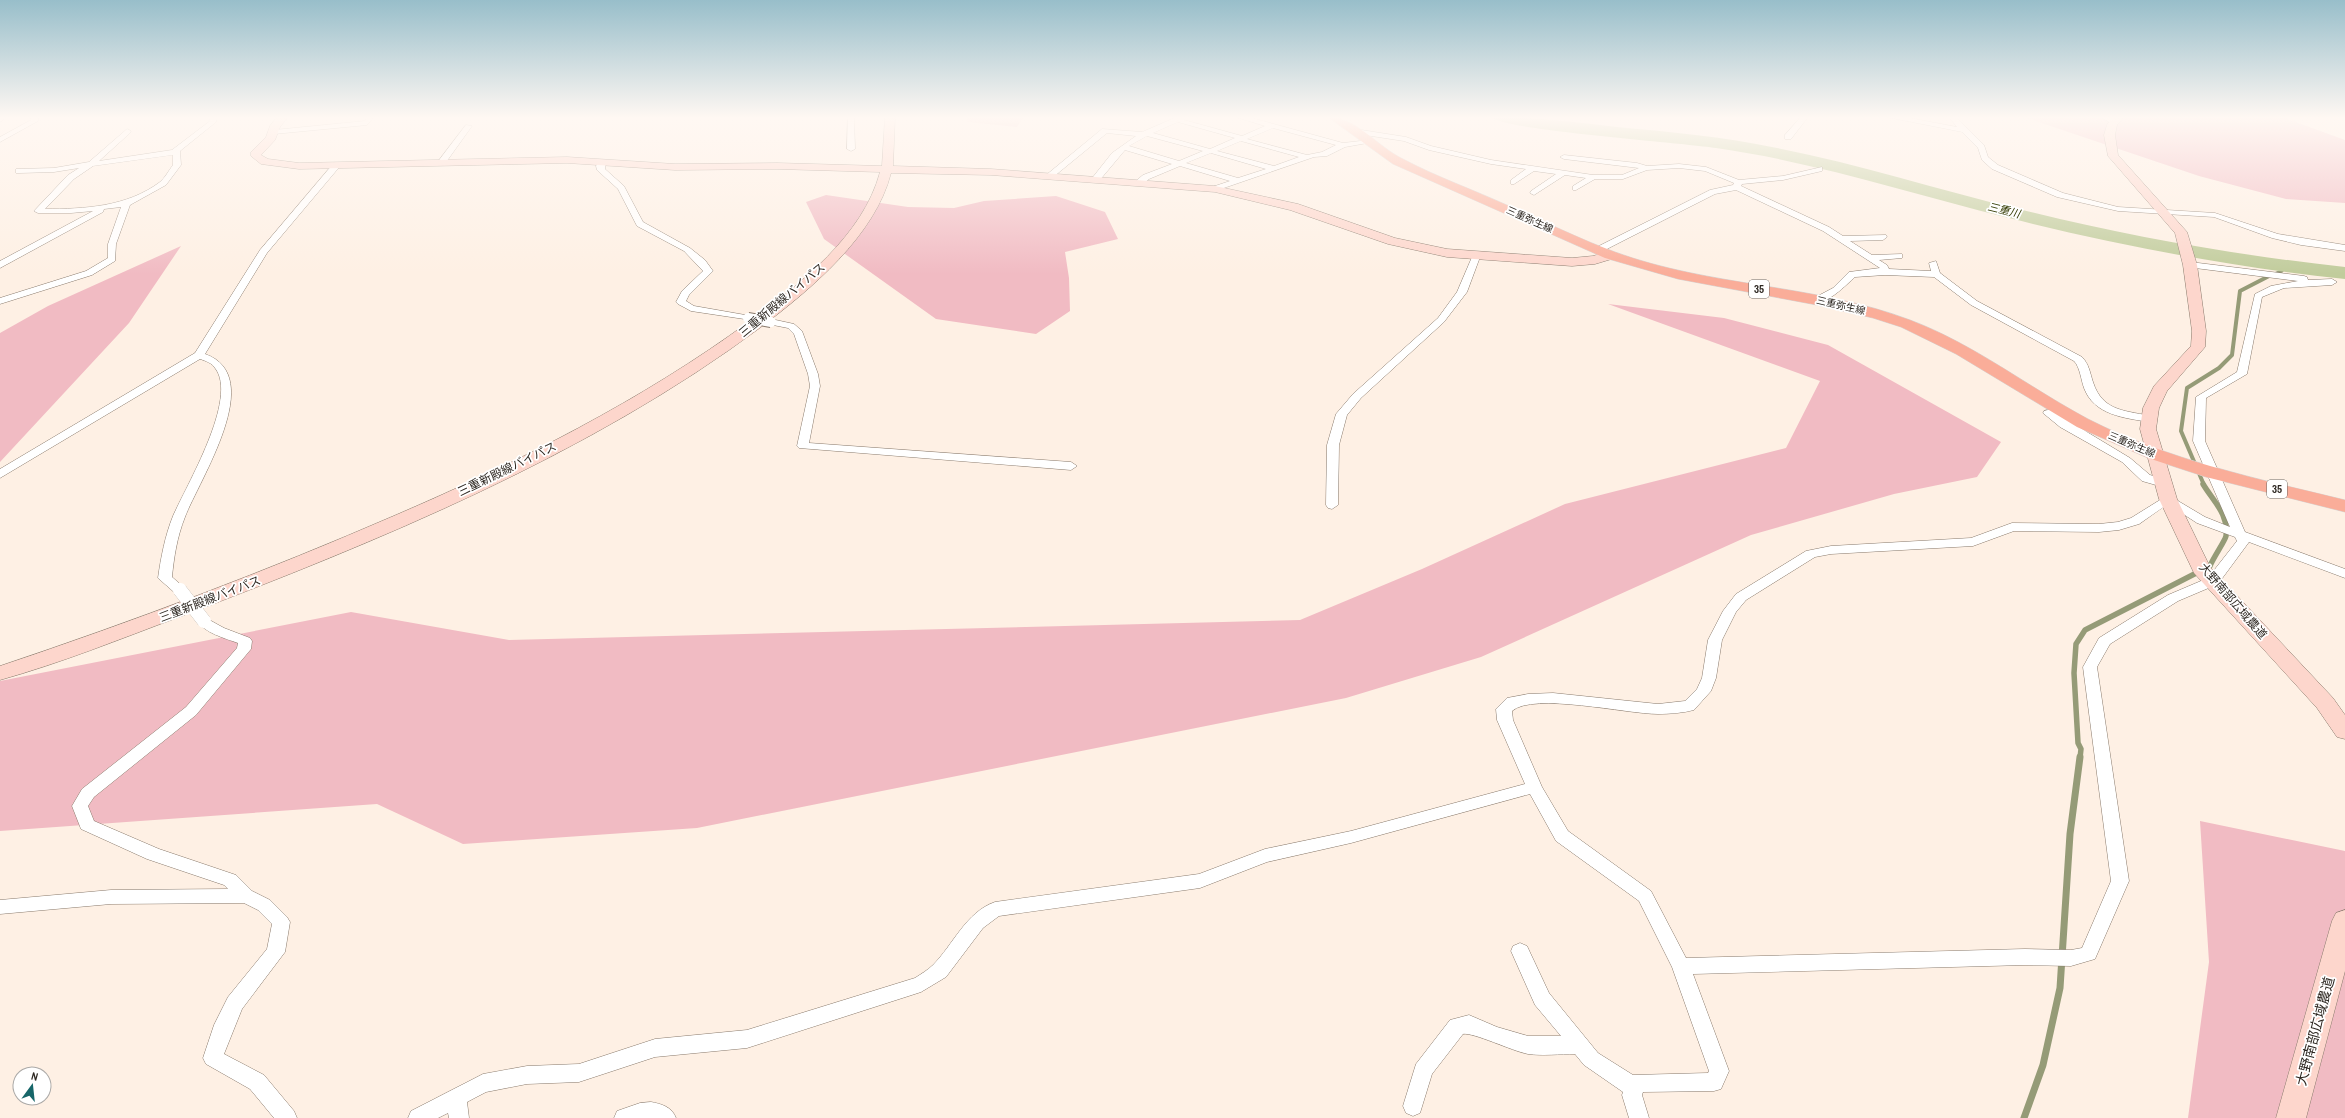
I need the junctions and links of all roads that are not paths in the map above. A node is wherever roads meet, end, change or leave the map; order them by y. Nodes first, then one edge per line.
1 (59, 169) edge
2 (84, 169) edge
3 (174, 169) edge
4 (333, 169) edge
5 (601, 169) edge
6 (888, 169) edge
7 (892, 169) edge
8 (1057, 169) edge
9 (1103, 169) edge
10 (1166, 169) edge
11 (1197, 169) edge
12 (1269, 169) edge
13 (1416, 169) edge
14 (1531, 169) edge
15 (1547, 169) edge
16 (1643, 169) edge
17 (1706, 169) edge
18 (1819, 169) dead end
19 (2000, 169) edge
20 (2124, 169) edge
21 (19, 170) dead end
22 (1564, 172) junction
23 (1049, 176) junction
24 (1593, 177) junction
25 (1096, 179) junction
26 (1238, 181) junction
27 (1140, 182) junction
28 (1514, 182) dead end
29 (1738, 185) junction
30 (1576, 188) dead end
31 (1215, 189) junction
32 (1534, 193) dead end
33 (126, 204) junction
34 (107, 206) junction
35 (2166, 214) junction
36 (1883, 236) dead end
37 (1841, 239) junction
38 (2345, 248) edge
39 (1604, 252) junction
40 (1899, 256) dead end
41 (1476, 257) junction
42 (1870, 258) junction
43 (1933, 263) dead end
44 (2190, 263) junction
45 (0, 265) edge
46 (1885, 272) junction
47 (1936, 274) junction
48 (2332, 282) junction
49 (2345, 284) edge
50 (1817, 300) junction
51 (0, 301) edge
52 (199, 355) junction
53 (2060, 410) junction
54 (2150, 419) junction
55 (2155, 454) junction
56 (1071, 466) dead end
57 (2211, 473) junction
58 (0, 474) edge
59 (2165, 491) junction
60 (1332, 505) dead end
61 (2345, 506) edge
62 (2240, 536) junction
63 (2345, 574) edge
64 (2213, 582) junction
65 (0, 673) edge
66 (2345, 731) edge
67 (1534, 788) junction
68 (246, 896) junction
69 (0, 907) edge
70 (2345, 921) edge
71 (1520, 951) dead end
72 (1682, 966) junction
73 (1580, 1045) junction
74 (1635, 1088) junction
75 (1413, 1106) dead end
76 (457, 1108) edge
77 (287, 1118) edge
78 (418, 1118) edge
79 (624, 1118) edge
80 (666, 1118) edge
81 (1639, 1118) edge
82 (2292, 1118) edge

1 - 21 street
2 - 34 street
3 - 33 street
4 - 52 street
5 - 56 street, bridge
6 - 65 street, 三重新殿線バイパス
7 - 23 street
8 - 23 street
9 - 25 street
10 - 27 street
11 - 26 street
12 - 26 street
13 - 39 main road, 三重弥生線 / 35
14 - 28 street
15 - 22 street
16 - 24 street
17 - 29 street
18 - 29 street
19 - 35 street
20 - 35 street, 大野南部広域農道
22 - 24 street
22 - 32 street
23 - 25 street
24 - 30 street
25 - 27 street
26 - 31 street
27 - 31 street
29 - 37 street
29 - 39 street
31 - 41 street
33 - 34 street
33 - 51 street
34 - 45 street
35 - 38 street
35 - 44 street, 大野南部広域農道
36 - 37 street
37 - 42 street
39 - 41 street
39 - 50 main road, 三重弥生線 / 35
40 - 42 street
41 - 60 street
42 - 46 street
43 - 47 street
44 - 48 street
44 - 54 street, 大野南部広域農道
46 - 47 street
46 - 50 street
47 - 54 street
48 - 49 street
48 - 57 street
50 - 53 main road, 三重弥生線 / 35
52 - 58 street
52 - 68 street, bridge
53 - 55 main road, 三重弥生線 / 35
53 - 59 street
54 - 55 street, 大野南部広域農道
55 - 57 main road, 三重弥生線 / 35
55 - 59 street, 大野南部広域農道
57 - 61 main road, 三重弥生線 / 35
57 - 62 street
59 - 62 street
59 - 64 street, 大野南部広域農道
59 - 67 street
62 - 63 street
62 - 64 street
64 - 66 street, 大野南部広域農道
64 - 72 street
67 - 72 street
67 - 76 street
68 - 69 street
68 - 77 street
70 - 82 street, 大野南部広域農道
71 - 73 street
72 - 74 street
73 - 74 street
73 - 75 street
74 - 81 street
76 - 78 street
79 - 80 street

